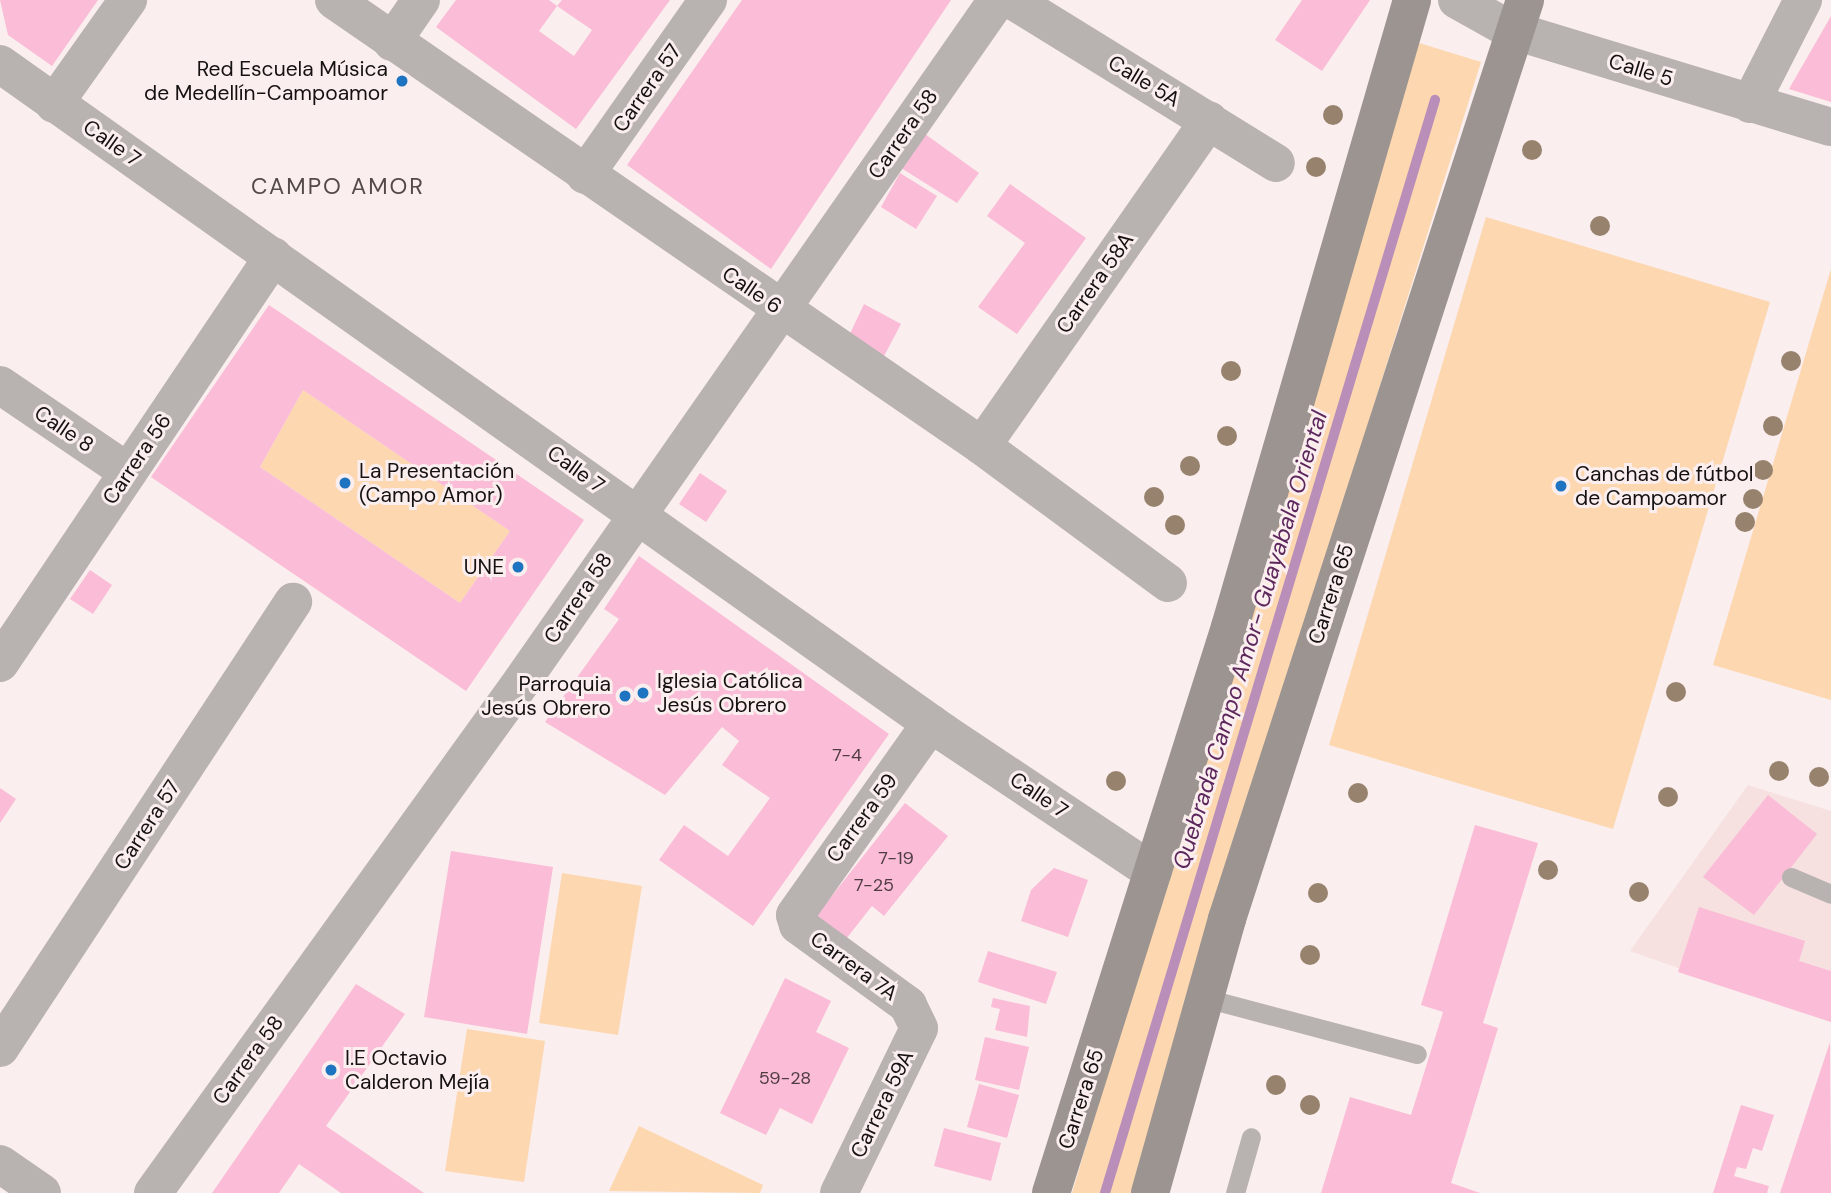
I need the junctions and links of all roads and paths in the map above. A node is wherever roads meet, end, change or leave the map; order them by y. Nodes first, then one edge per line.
1 (128, 0) edge
2 (334, 0) edge
3 (421, 0) edge
4 (708, 0) edge
5 (998, 0) edge
6 (1012, 0) edge
7 (1412, 0) edge
8 (1457, 0) edge
9 (1803, 0) edge
10 (1518, 15) edge
11 (392, 42) junction
12 (0, 64) edge
13 (54, 104) junction
14 (1750, 104) junction
15 (1209, 120) junction
16 (1831, 127) edge
17 (1276, 163) dead end
18 (585, 175) junction
19 (273, 256) junction
20 (779, 309) junction
21 (0, 385) edge
22 (982, 446) junction
23 (128, 472) junction
24 (637, 512) junction
25 (1168, 583) dead end
26 (293, 602) dead end
27 (0, 663) edge
28 (931, 723) junction
29 (1153, 872) junction
30 (1791, 877) dead end
31 (1831, 894) edge
32 (794, 915) joint
33 (1205, 998) junction
34 (916, 1014) joint
35 (0, 1048) edge
36 (1417, 1054) dead end
37 (1251, 1137) dead end
38 (0, 1164) edge
39 (42, 1193) edge
40 (153, 1193) edge
41 (839, 1193) edge
42 (1051, 1193) edge
43 (1150, 1193) edge
44 (1235, 1193) edge

1 - 13 street
2 - 11 street, Calle 6
3 - 11 street
4 - 18 street, Carrera 57
5 - 20 street, Carrera 58
6 - 15 street, Calle 5A
7 - 29 main road, Carrera 65
8 - 10 street, Calle 5
9 - 14 street
10 - 14 street, Calle 5
10 - 33 main road, Carrera 65
11 - 18 street, Calle 6
12 - 13 street, Calle 7
13 - 19 street, Calle 7
14 - 16 street, Calle 5
15 - 17 street, Calle 5A
15 - 22 street, Carrera 58A
18 - 20 street, Calle 6
19 - 23 street, Carrera 56
19 - 24 street, Calle 7
20 - 22 street, Calle 6
20 - 24 street, Carrera 58
21 - 23 street, Calle 8
22 - 25 street, Calle 6
23 - 27 street, Carrera 56
24 - 28 street, Calle 7
24 - 40 street, Carrera 58
26 - 35 street, Carrera 57
28 - 29 street, Calle 7
28 - 32 street, Carrera 59
29 - 42 main road, Carrera 65
30 - 31 lane
32 - 34 street, Carrera 7A
33 - 36 lane
33 - 43 main road, Carrera 65
34 - 41 street, Carrera 59A
37 - 44 lane
38 - 39 street

